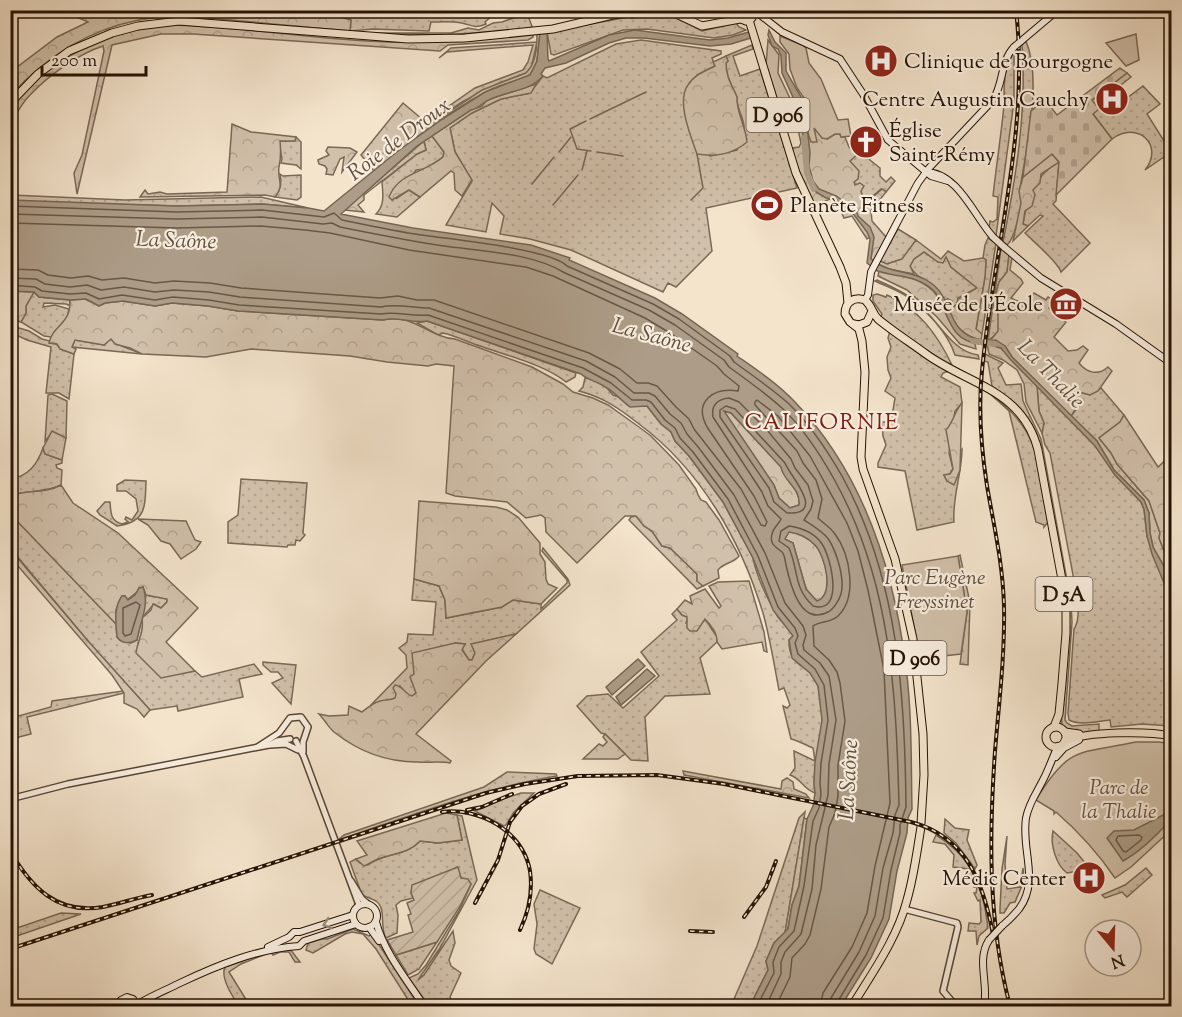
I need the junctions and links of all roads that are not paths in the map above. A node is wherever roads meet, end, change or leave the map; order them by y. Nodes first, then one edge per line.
1 (634, 10) edge
2 (653, 10) edge
3 (668, 10) edge
4 (737, 10) edge
5 (1058, 10) edge
6 (622, 13) edge
7 (750, 19) edge
8 (10, 103) edge
9 (925, 172) junction
10 (846, 283) junction
11 (862, 299) junction
12 (848, 303) junction
13 (872, 311) junction
14 (866, 323) junction
15 (854, 324) junction
16 (885, 325) junction
17 (861, 337) junction
18 (1172, 364) edge
19 (284, 725) junction
20 (1060, 729) junction
21 (1172, 734) edge
22 (1106, 735) junction
23 (304, 738) junction
24 (293, 740) junction
25 (1058, 744) junction
26 (269, 745) junction
27 (256, 747) junction
28 (304, 757) junction
29 (1051, 761) junction
30 (10, 798) edge
31 (344, 868) junction
32 (368, 904) junction
33 (359, 905) junction
34 (904, 909) junction
35 (353, 915) junction
36 (376, 922) junction
37 (356, 924) junction
38 (369, 927) junction
39 (300, 932) junction
40 (289, 937) junction
41 (304, 940) junction
42 (293, 946) junction
43 (256, 953) junction
44 (138, 1005) edge
45 (117, 1006) edge
46 (422, 1006) edge
47 (852, 1006) edge
48 (956, 1006) edge
49 (984, 1006) edge

1 - 6 main road
2 - 6 main road
3 - 7 main road
4 - 7 main road
5 - 9 main road, bridge
6 - 8 main road
7 - 9 main road
7 - 10 main road, D 906
9 - 11 main road
9 - 18 main road, bridge
10 - 11 main road, D 906
10 - 12 main road, D 906
11 - 12 main road
11 - 13 main road
12 - 15 main road
13 - 14 main road
13 - 16 main road, D 5A
14 - 15 main road
14 - 16 main road, D 5A
14 - 17 main road, D 906
15 - 17 main road, D 906
16 - 20 main road, D 5A
17 - 34 main road, D 906
19 - 23 street
19 - 24 street
19 - 27 street
20 - 21 main road
20 - 25 main road
20 - 25 main road
21 - 22 main road
22 - 25 main road
22 - 29 main road
23 - 24 street
23 - 28 street
24 - 26 street
24 - 28 street
25 - 29 main road
26 - 27 street
26 - 28 street
27 - 30 street
28 - 31 street
29 - 49 main road, bridge
31 - 32 street
31 - 33 street
32 - 33 main road
32 - 36 main road
33 - 35 main road
34 - 47 main road, D 906
34 - 48 street
35 - 37 main road
35 -> 39 main road
36 - 38 main road
36 - 46 main road
37 - 38 main road
37 - 41 main road
38 - 46 main road
39 - 40 main road
39 - 41 main road
40 - 42 main road
40 - 43 main road
41 - 42 main road
42 - 43 main road
43 - 44 main road
44 - 45 main road

